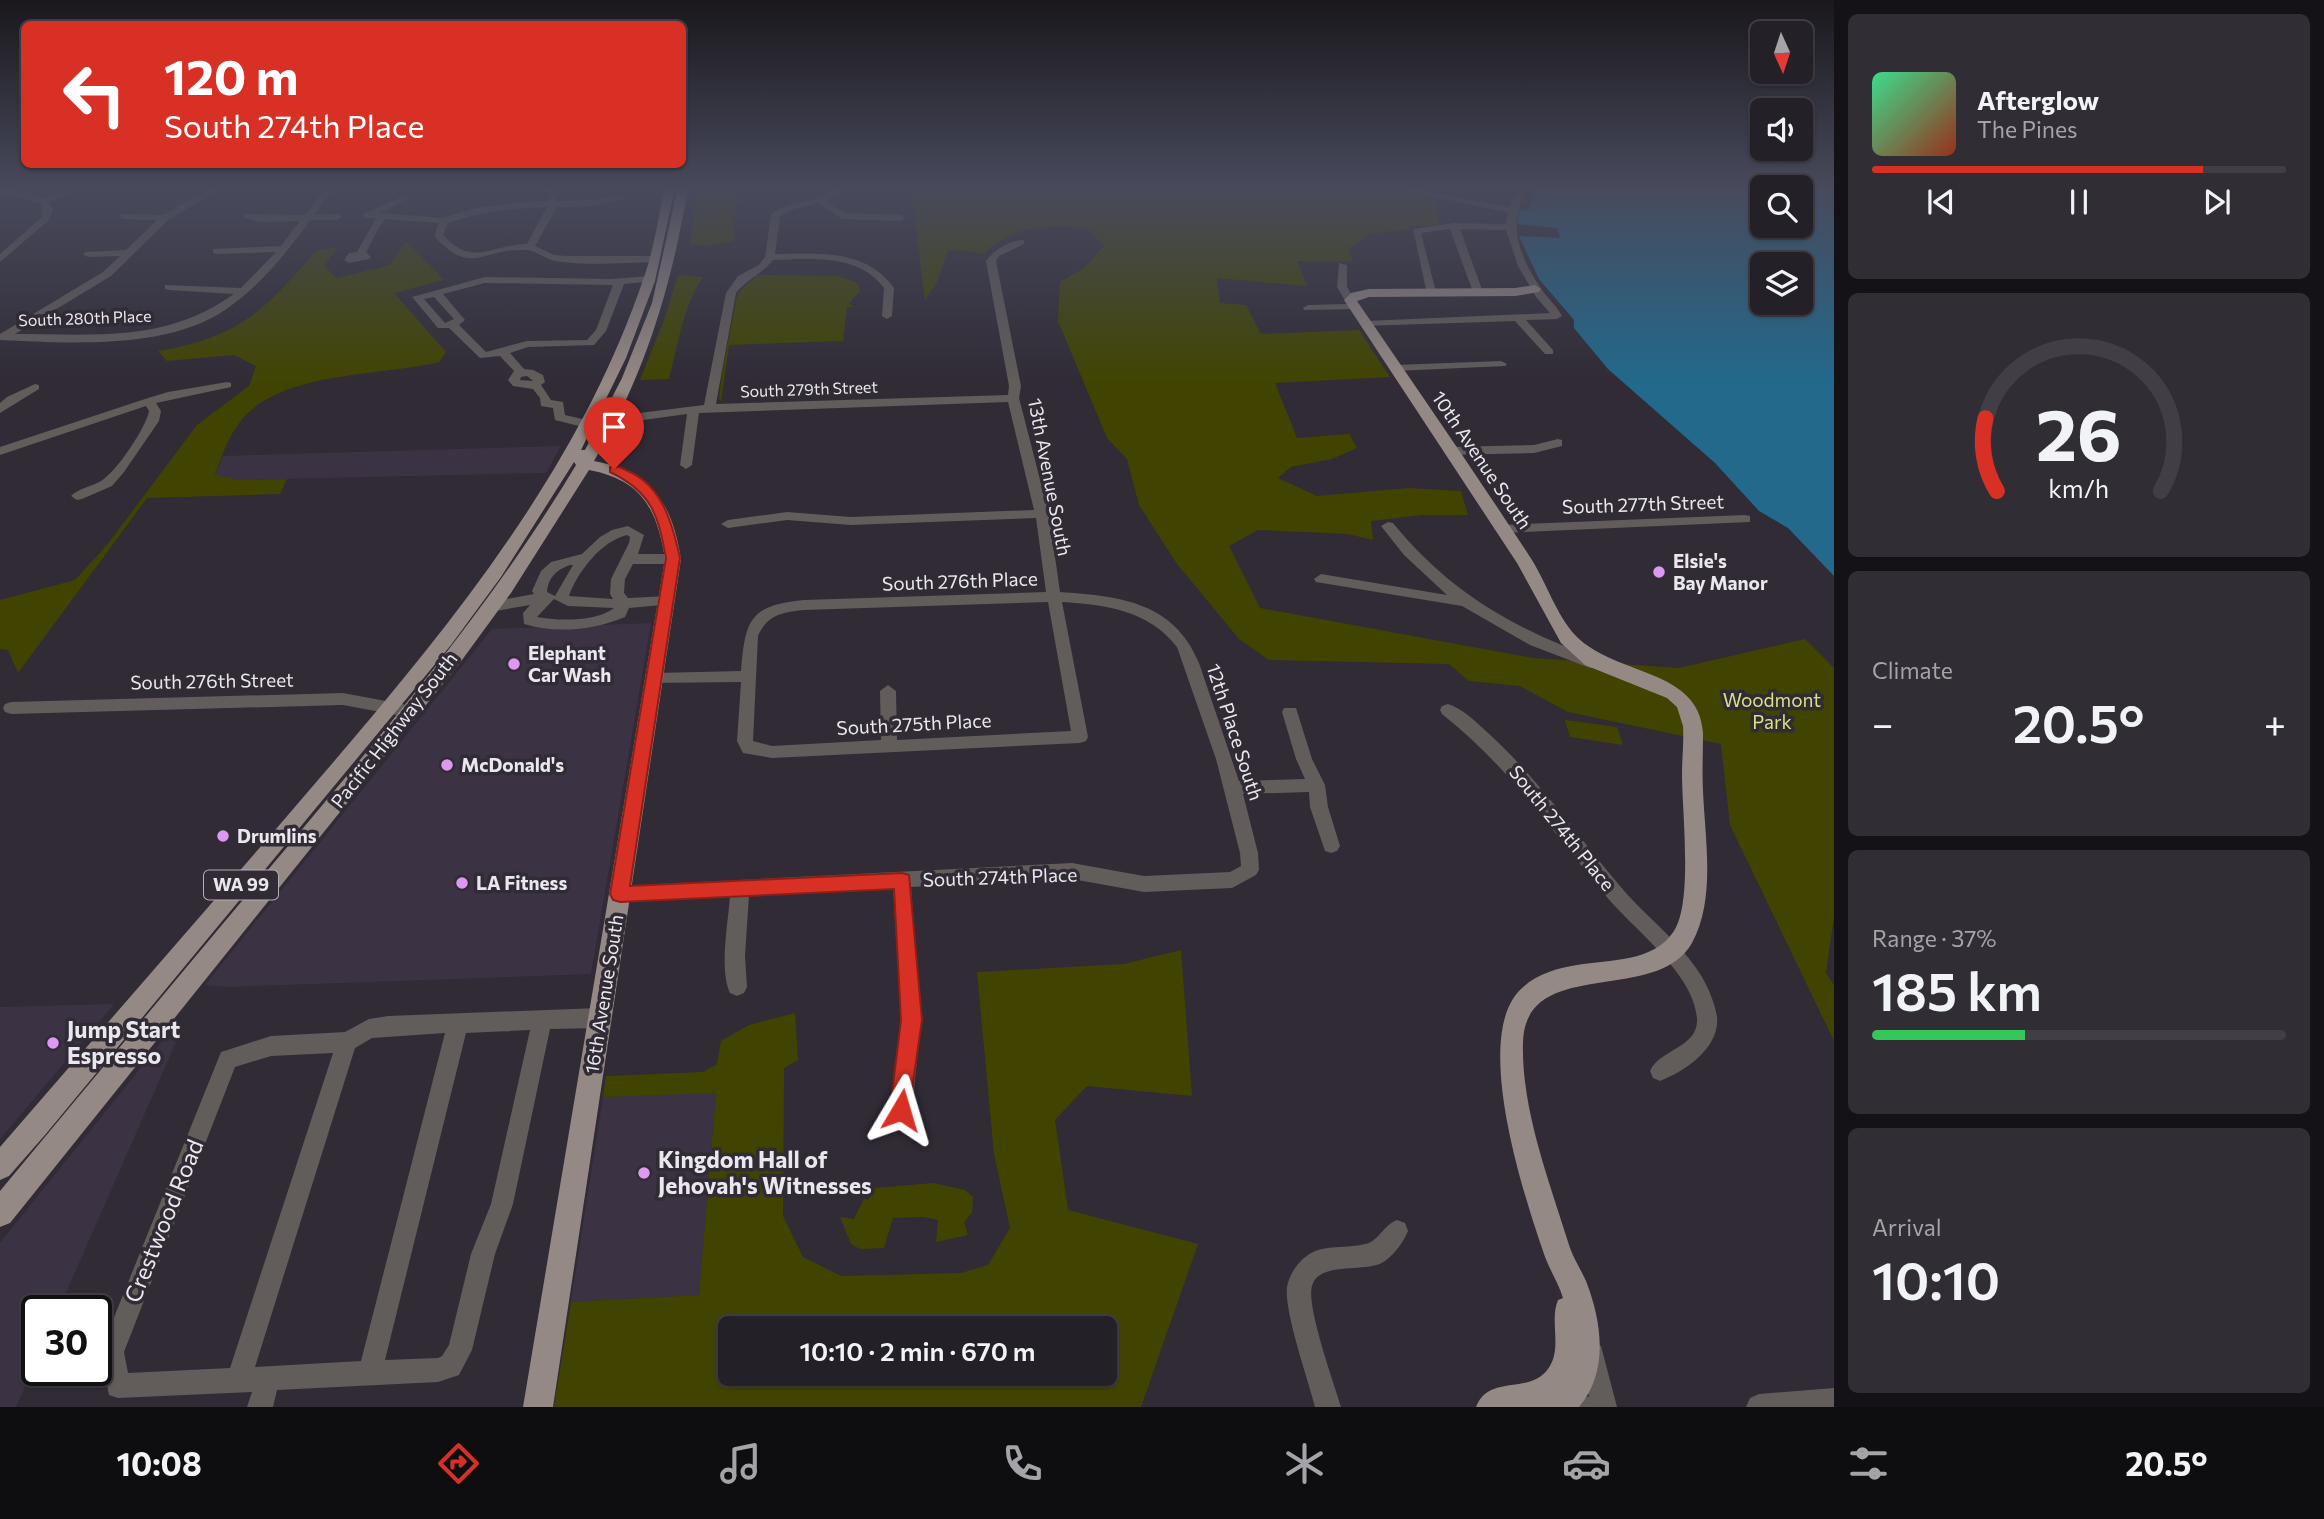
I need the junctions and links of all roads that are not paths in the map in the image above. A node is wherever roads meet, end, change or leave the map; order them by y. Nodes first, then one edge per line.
1 (129, 253) joint
2 (278, 253) edge
3 (457, 253) edge
4 (495, 253) edge
5 (542, 253) edge
6 (603, 253) edge
7 (655, 253) edge
8 (670, 253) edge
9 (771, 253) edge
10 (999, 253) edge
11 (1421, 253) edge
12 (1464, 253) edge
13 (1520, 253) edge
14 (88, 254) dead end
15 (771, 257) junction
16 (654, 259) junction
17 (601, 261) junction
18 (1342, 265) dead end
19 (650, 279) junction
20 (620, 281) junction
21 (169, 286) dead end
22 (1535, 289) junction
23 (242, 290) junction
24 (1431, 292) junction
25 (1478, 292) junction
26 (436, 293) junction
27 (43, 298) dead end
28 (62, 301) junction
29 (1352, 304) junction
30 (1308, 308) dead end
31 (887, 316) dead end
32 (1520, 320) junction
33 (651, 323) junction
34 (1366, 324) junction
35 (453, 325) junction
36 (1, 338) edge
37 (503, 352) junction
38 (1549, 352) dead end
39 (620, 357) junction
40 (1501, 365) dead end
41 (1395, 368) junction
42 (227, 385) dead end
43 (34, 387) dead end
44 (1013, 398) junction
45 (149, 401) junction
46 (709, 408) junction
47 (694, 409) junction
48 (0, 410) edge
49 (607, 421) junction
50 (587, 424) junction
51 (1558, 443) dead end
52 (1, 448) edge
53 (1449, 451) junction
54 (584, 464) junction
55 (686, 465) dead end
56 (77, 496) dead end
57 (1042, 514) junction
58 (1745, 519) dead end
59 (728, 524) dead end
60 (1388, 526) dead end
61 (1502, 529) junction
62 (587, 558) junction
63 (673, 558) junction
64 (629, 559) junction
65 (1321, 579) dead end
66 (617, 582) junction
67 (561, 595) junction
68 (1054, 597) junction
69 (544, 598) junction
70 (623, 601) junction
71 (667, 601) junction
72 (603, 602) junction
73 (1463, 602) junction
74 (490, 607) junction
75 (1156, 619) joint
76 (1604, 667) junction
77 (749, 676) junction
78 (655, 680) junction
79 (888, 691) dead end
80 (11, 708) dead end
81 (401, 710) junction
82 (1448, 710) dead end
83 (1290, 712) dead end
84 (1080, 737) joint
85 (889, 746) junction
86 (1317, 785) junction
87 (1231, 788) junction
88 (1331, 846) dead end
89 (1250, 870) joint
90 (902, 881) junction
91 (740, 889) junction
92 (620, 894) junction
93 (1670, 952) junction
94 (737, 987) dead end
95 (599, 1018) junction
96 (542, 1021) junction
97 (458, 1023) junction
98 (347, 1042) junction
99 (1660, 1071) dead end
100 (901, 1110) dead end
101 (0, 1167) edge
102 (0, 1213) edge
103 (1397, 1231) dead end
104 (1567, 1275) junction
105 (1583, 1326) junction
106 (370, 1373) junction
107 (268, 1379) junction
108 (238, 1381) junction
109 (1834, 1401) edge
110 (260, 1407) edge
111 (538, 1407) edge
112 (1328, 1407) edge
113 (1491, 1407) edge
114 (1551, 1407) edge
115 (1567, 1407) edge
116 (1582, 1407) edge
117 (1604, 1407) edge
118 (1759, 1407) edge

1 - 14 street
1 - 28 street
2 - 23 street, South 280th Place
3 - 4 street
5 - 17 street
6 - 17 street
7 - 16 main road, Pacific Highway South / WA 99
8 - 33 main road, Pacific Highway South / WA 99
9 - 15 street
10 - 44 street, 13th Avenue South
11 - 24 street
12 - 25 street
13 - 22 street
15 - 31 street
15 - 46 street
16 - 17 street
16 - 19 main road, Pacific Highway South / WA 99
18 - 29 street, 10th Avenue South
19 - 20 street
19 - 33 main road
19 - 39 main road, Pacific Highway South / WA 99
20 - 26 street
20 - 37 street
21 - 23 street
22 - 25 main road
22 - 32 street
23 - 36 street, South 280th Place
24 - 25 main road
24 - 29 main road
26 - 35 street
26 - 35 street
27 - 28 street
28 - 36 street
29 - 30 street
29 - 34 main road, 10th Avenue South
32 - 34 street
32 - 38 street
33 - 49 main road, Pacific Highway South / WA 99
34 - 41 main road, 10th Avenue South
35 - 37 street
37 - 50 street
39 - 50 main road, Pacific Highway South / WA 99
39 - 54 main road
40 - 41 street
41 - 53 main road, 10th Avenue South
42 - 45 street
43 - 48 street
44 - 46 street, South 279th Street
44 - 57 street, 13th Avenue South
45 - 52 street
45 - 56 street
46 - 47 street, South 279th Street
47 - 49 street, South 279th Street
47 - 55 street
49 - 54 main road, Pacific Highway South / WA 99
50 - 81 main road, Pacific Highway South / WA 99
51 - 53 street
53 - 61 main road, 10th Avenue South
54 - 63 main road, 16th Avenue South
54 - 74 main road, Pacific Highway South / WA 99
57 - 59 street
57 - 68 street, 13th Avenue South
58 - 61 street, South 277th Street
60 - 73 street
61 - 76 main road, 10th Avenue South
62 - 64 street
62 - 67 street
62 - 69 street
63 - 64 street
63 - 71 main road, 16th Avenue South
64 - 66 street
65 - 73 street
66 - 70 street
66 - 72 street
67 - 69 street
67 - 72 street
68 - 75 street, South 276th Place
68 - 77 street, South 276th Place
68 - 84 street, 13th Avenue South
69 - 70 street
69 - 74 street
70 - 71 street
70 - 72 street
71 - 78 main road, 16th Avenue South
73 - 76 street
74 - 81 main road, Pacific Highway South / WA 99
75 - 87 street, 12th Place South
76 - 93 main road, 10th Avenue South
77 - 78 street
77 - 85 street, South 275th Place
78 - 92 main road, 16th Avenue South
79 - 85 street
80 - 81 street, South 276th Street
81 - 101 main road, Pacific Highway South / WA 99
81 - 102 main road, Pacific Highway South / WA 99
82 - 93 street, South 274th Place
83 - 86 street
84 - 85 street, South 275th Place
86 - 87 street
86 - 88 street
87 - 89 street, 12th Place South
89 - 90 street, South 274th Place
90 - 91 street, South 274th Place
90 - 100 street
91 - 92 street, South 274th Place
91 - 94 street
92 - 95 main road, 16th Avenue South
93 - 99 street, South 274th Place
93 - 104 main road
95 - 96 street, Crestwood Road
95 - 111 main road, 16th Avenue South
96 - 97 street, Crestwood Road
96 - 106 street, Crestwood Road
97 - 98 street, Crestwood Road
97 - 106 street
98 - 108 street
98 - 108 street, Crestwood Road
103 - 112 street
104 - 105 main road
104 - 113 main road
105 - 114 main road
105 - 117 street
106 - 107 street, Crestwood Road
107 - 108 street, Crestwood Road
107 - 110 street
109 - 118 street
115 - 116 street

